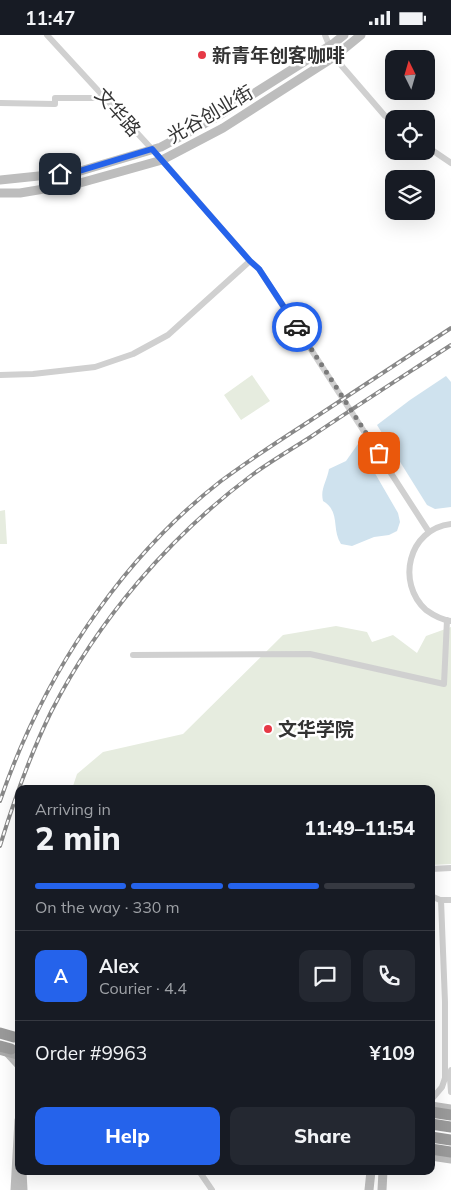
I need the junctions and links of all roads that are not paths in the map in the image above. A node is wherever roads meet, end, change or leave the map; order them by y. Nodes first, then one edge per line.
1 (47, 35) edge
2 (325, 35) edge
3 (344, 35) edge
4 (361, 35) edge
5 (329, 46) junction
6 (334, 57) junction
7 (105, 98) junction
8 (0, 103) edge
9 (385, 116) edge
10 (152, 149) junction
11 (435, 152) edge
12 (162, 160) junction
13 (451, 163) edge
14 (0, 180) edge
15 (0, 193) edge
16 (250, 261) junction
17 (0, 375) edge
18 (451, 524) edge
19 (429, 532) junction
20 (449, 621) edge
21 (133, 655) dead end
22 (451, 868) edge
23 (435, 869) edge
24 (435, 898) edge
25 (441, 900) junction
26 (451, 900) edge
27 (2, 1031) edge
28 (15, 1036) edge
29 (6, 1050) edge
30 (15, 1060) edge
31 (451, 1070) edge
32 (451, 1092) edge
33 (435, 1095) edge
34 (435, 1107) edge
35 (451, 1109) edge
36 (435, 1113) edge
37 (451, 1115) edge
38 (435, 1123) edge
39 (451, 1125) edge
40 (435, 1138) edge
41 (451, 1140) edge
42 (435, 1142) edge
43 (451, 1144) edge
44 (435, 1150) edge
45 (451, 1152) edge
46 (435, 1157) edge
47 (451, 1159) edge
48 (16, 1175) edge
49 (22, 1175) edge
50 (201, 1175) edge
51 (371, 1175) edge
52 (383, 1175) edge
53 (387, 1175) edge
54 (382, 1188) edge
55 (15, 1190) edge
56 (22, 1190) edge
57 (212, 1190) edge
58 (369, 1190) edge

1 - 7 street, 文华路
2 - 5 street
3 - 5 main road, 光谷创业街
4 - 6 main road, 光谷创业街
5 - 6 street
5 - 10 main road, 光谷创业街
6 - 9 street
6 - 12 main road, 光谷创业街
7 - 8 street
7 - 10 street, 文华路
10 - 12 street, 文华路
10 - 14 main road, 光谷创业街
11 - 13 street
12 - 15 main road, 光谷创业街
12 - 16 street, 文华路
16 - 17 street
16 - 19 street, 文华路
18 - 19 street
19 - 20 street
20 - 21 street
22 - 23 street
24 - 25 street
25 - 26 street
25 - 33 street
27 - 28 highway, bridge
29 - 30 main road
31 - 32 street
34 - 35 main road
36 - 37 highway
38 - 39 highway
40 - 41 highway
42 - 43 main road
44 - 45 highway
46 - 47 main road
48 - 55 main road
49 - 56 main road
50 - 57 street
51 - 58 main road
52 - 54 main road
53 - 54 main road

